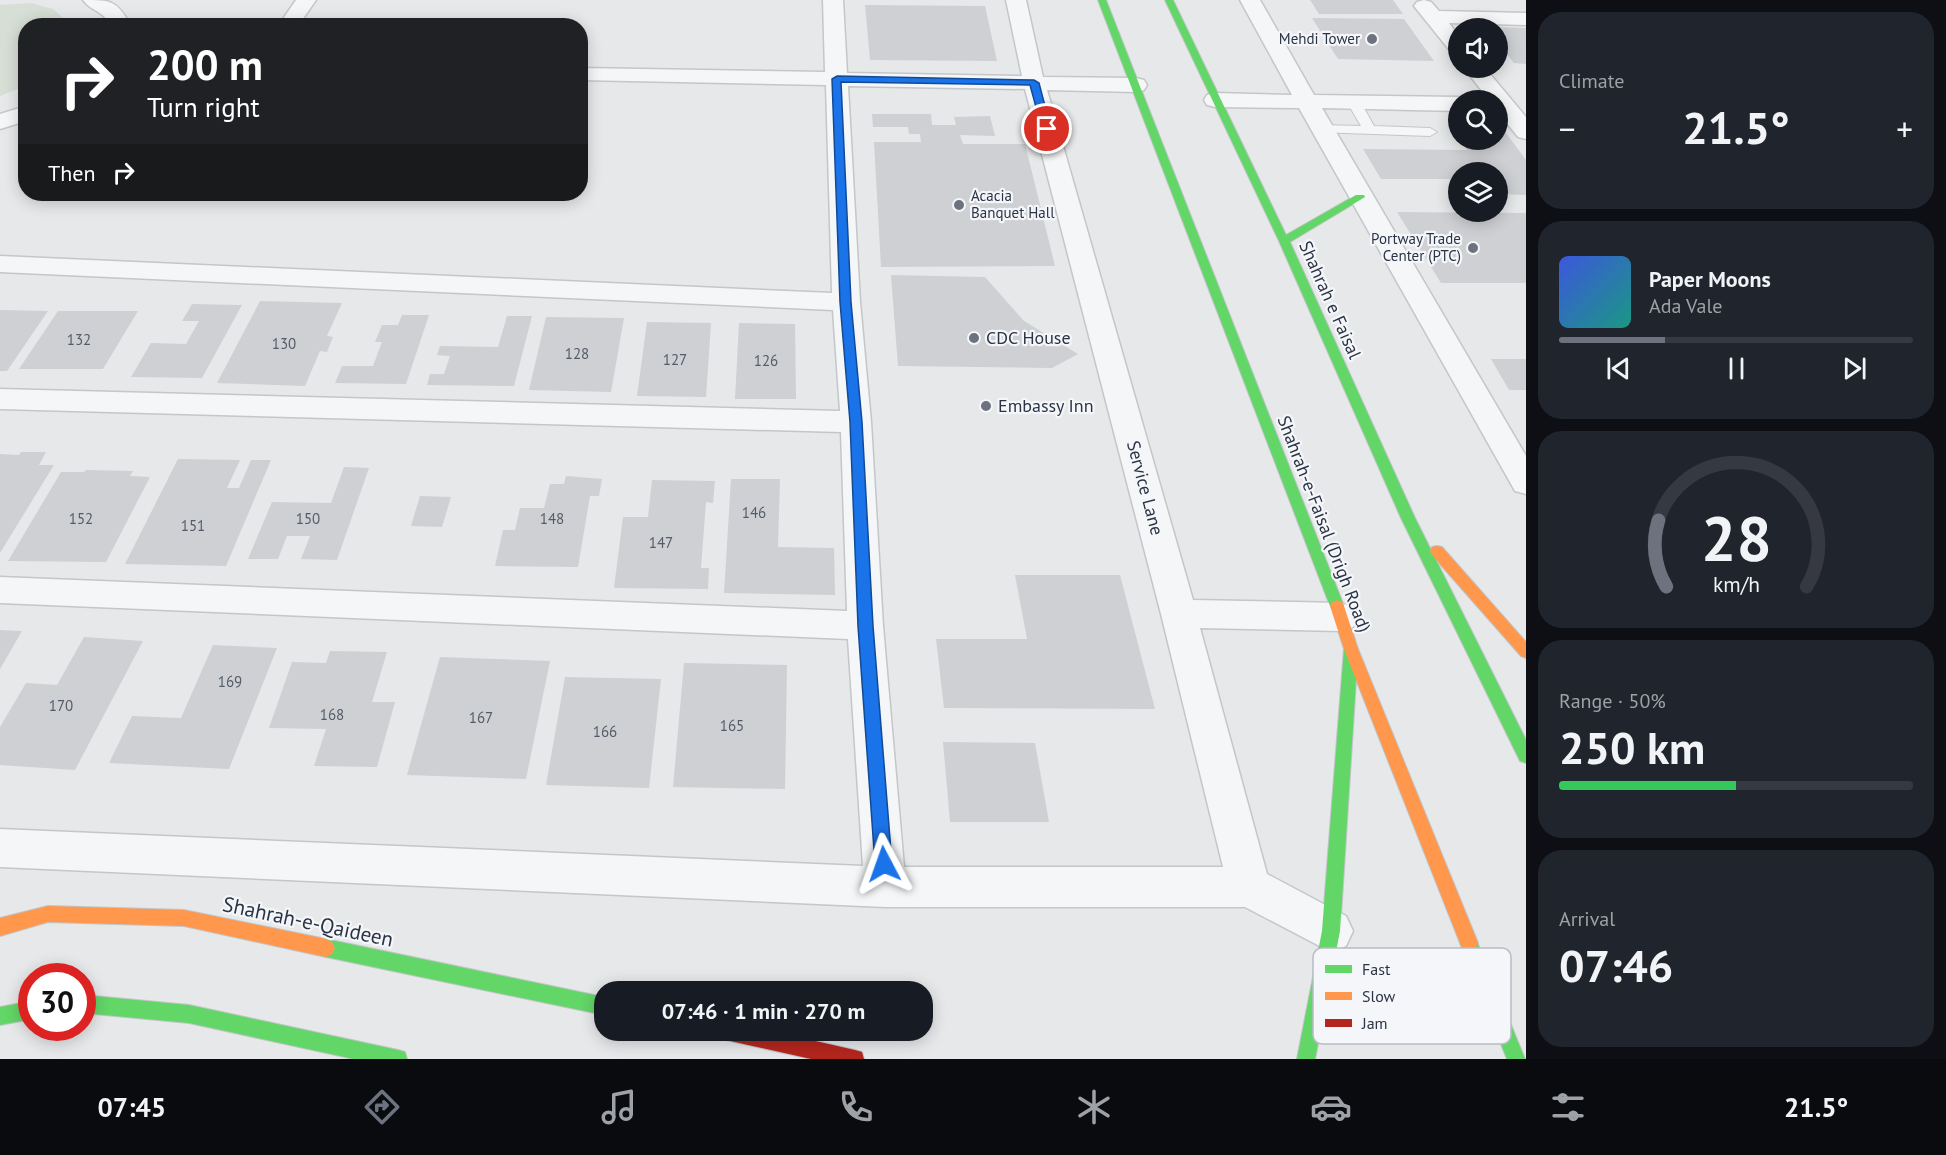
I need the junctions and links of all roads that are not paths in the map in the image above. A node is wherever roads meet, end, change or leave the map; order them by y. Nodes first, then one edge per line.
1 (93, 0) edge
2 (306, 0) edge
3 (833, 0) edge
4 (1016, 0) edge
5 (1102, 0) edge
6 (1169, 0) edge
7 (1250, 0) edge
8 (1420, 0) edge
9 (1433, 17) junction
10 (117, 18) edge
11 (294, 18) edge
12 (1526, 19) edge
13 (1448, 36) edge
14 (588, 74) edge
15 (1483, 78) edge
16 (837, 79) junction
17 (1034, 83) junction
18 (1136, 85) junction
19 (1215, 100) junction
20 (1306, 101) junction
21 (1354, 102) junction
22 (1448, 104) edge
23 (1509, 105) edge
24 (18, 116) edge
25 (0, 122) edge
26 (1321, 129) junction
27 (1370, 131) junction
28 (1430, 132) dead end
29 (1526, 132) edge
30 (1360, 197) junction
31 (1284, 241) junction
32 (0, 264) edge
33 (846, 302) junction
34 (0, 399) edge
35 (856, 422) junction
36 (1526, 483) edge
37 (1408, 518) junction
38 (0, 590) edge
39 (1179, 614) junction
40 (866, 626) junction
41 (1346, 633) junction
42 (1526, 652) edge
43 (1526, 756) edge
44 (0, 848) edge
45 (1249, 887) junction
46 (885, 888) junction
47 (0, 927) edge
48 (1331, 931) junction
49 (1328, 948) edge
50 (1472, 948) edge
51 (594, 1004) edge
52 (96, 1005) edge
53 (18, 1011) edge
54 (0, 1016) edge
55 (1313, 1023) edge
56 (772, 1041) edge
57 (1510, 1044) edge
58 (398, 1059) edge
59 (855, 1059) edge
60 (1306, 1059) edge
61 (1516, 1059) edge

1 - 10 street
2 - 11 street
3 - 16 street
4 - 17 street, Service Lane
5 - 18 main road, Shahrah-e-Faisal (Drigh Road)
6 - 19 main road
7 - 20 street
8 - 9 street
9 - 12 street
9 - 13 street
14 - 16 street
15 - 23 street
16 - 17 street
16 - 33 street
17 - 18 street
17 - 39 street, Service Lane
18 - 41 main road, Shahrah-e-Faisal (Drigh Road)
19 - 20 street
19 - 31 main road, Shahrah e Faisal
20 - 21 street
20 - 26 street
21 - 22 street
21 - 27 lane
23 - 29 street
24 - 25 street
26 - 27 lane
26 - 30 street
27 - 28 lane
30 - 31 main road
30 - 36 street
31 - 37 main road, Shahrah e Faisal
32 - 33 street
33 - 35 street
34 - 35 street
35 - 40 street
37 - 42 main road
37 - 43 main road
38 - 40 street
39 - 41 street
39 - 45 street, Service Lane
40 - 46 street
41 - 48 main road
41 - 50 main road, Shahrah-e-Faisal (Drigh Road)
44 - 46 street
45 - 46 street
45 - 48 street
47 - 51 main road, Shahrah-e-Qaideen
48 - 49 main road
52 - 58 main road
53 - 54 main road
55 - 60 main road
56 - 59 main road
57 - 61 main road, Shahrah-e-Faisal (Drigh Road)

